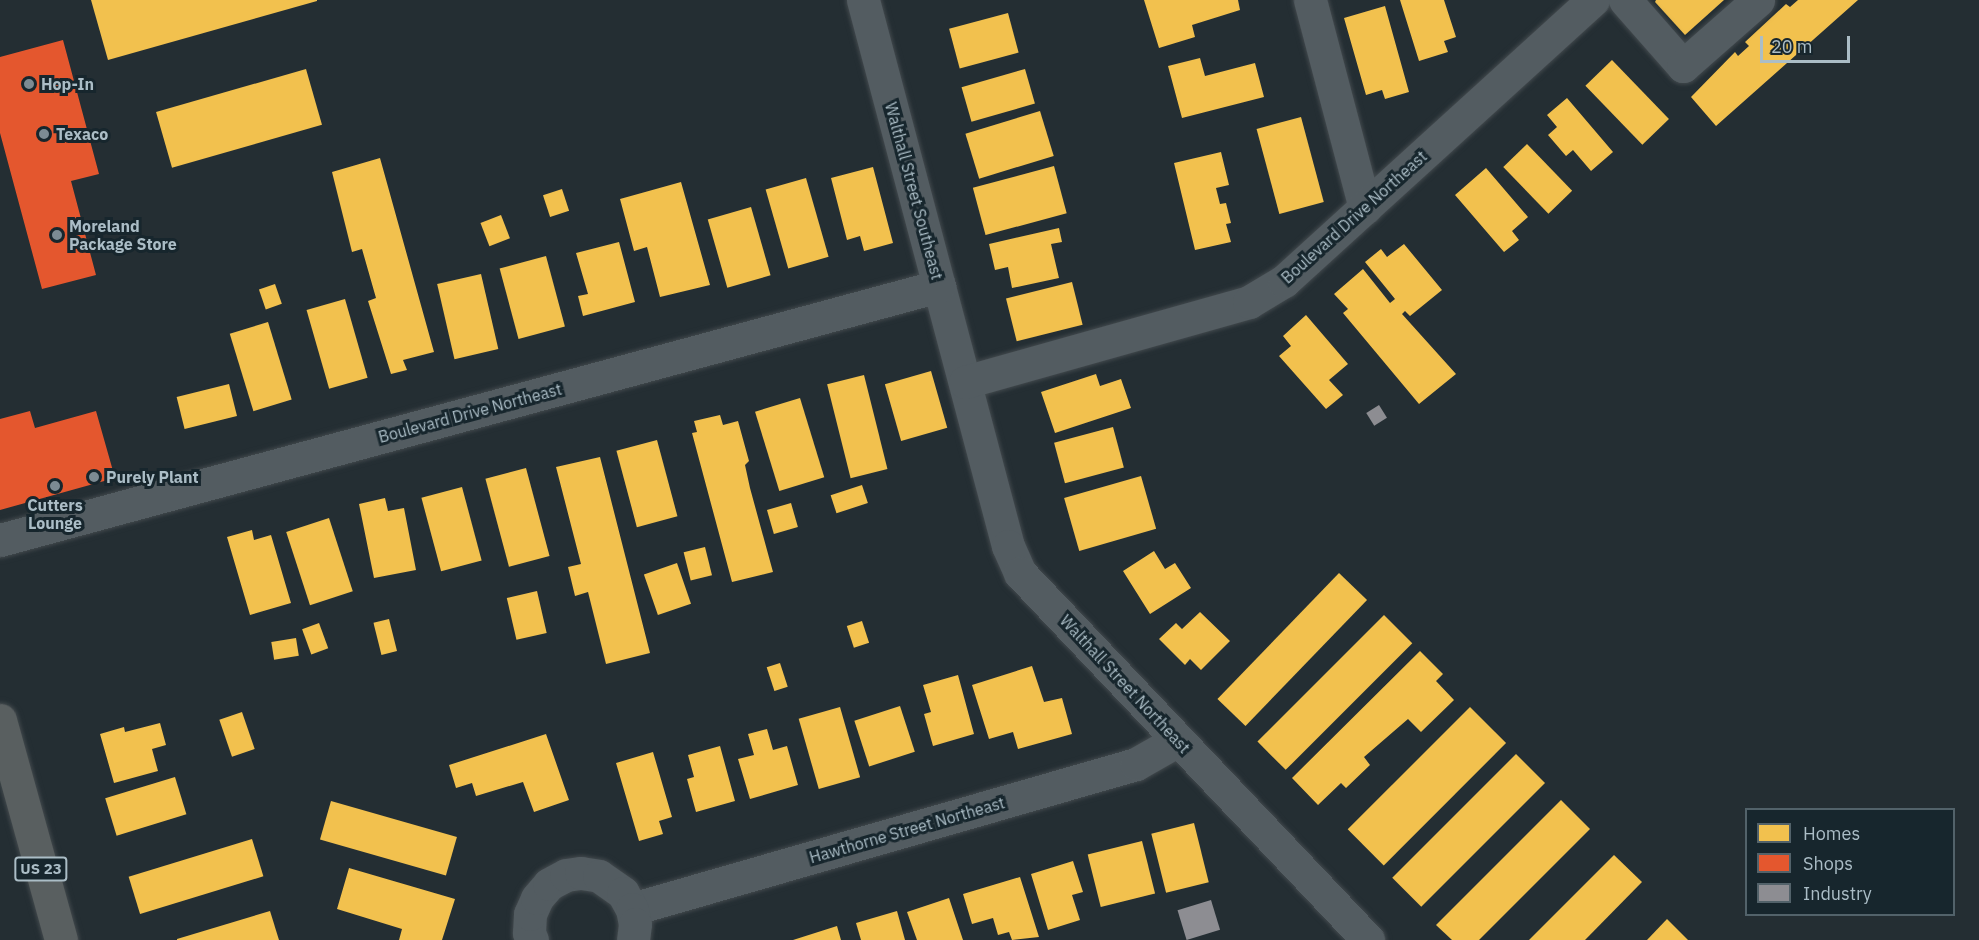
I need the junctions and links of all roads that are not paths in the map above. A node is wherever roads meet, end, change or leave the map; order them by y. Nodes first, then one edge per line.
1 (864, 0) edge
2 (1310, 0) edge
3 (1593, 0) edge
4 (1625, 0) edge
5 (1758, 0) edge
6 (1365, 208) junction
7 (939, 286) junction
8 (964, 381) junction
9 (0, 540) edge
10 (0, 720) edge
11 (1178, 740) junction
12 (633, 924) edge
13 (61, 940) edge
14 (532, 940) edge
15 (1368, 940) edge

1 - 7 street, Walthall Street Southeast
2 - 6 street
3 - 6 street, Boulevard Drive Northeast
4 - 5 street
6 - 8 street, Boulevard Drive Northeast
7 - 8 street, Walthall Street Southeast
7 - 9 street, Boulevard Drive Northeast
8 - 11 street, Walthall Street Northeast
10 - 13 highway, US 23
11 - 12 street, Hawthorne Street Northeast
11 - 15 street, Walthall Street Northeast
12 - 14 street, Hawthorne Street Northeast

